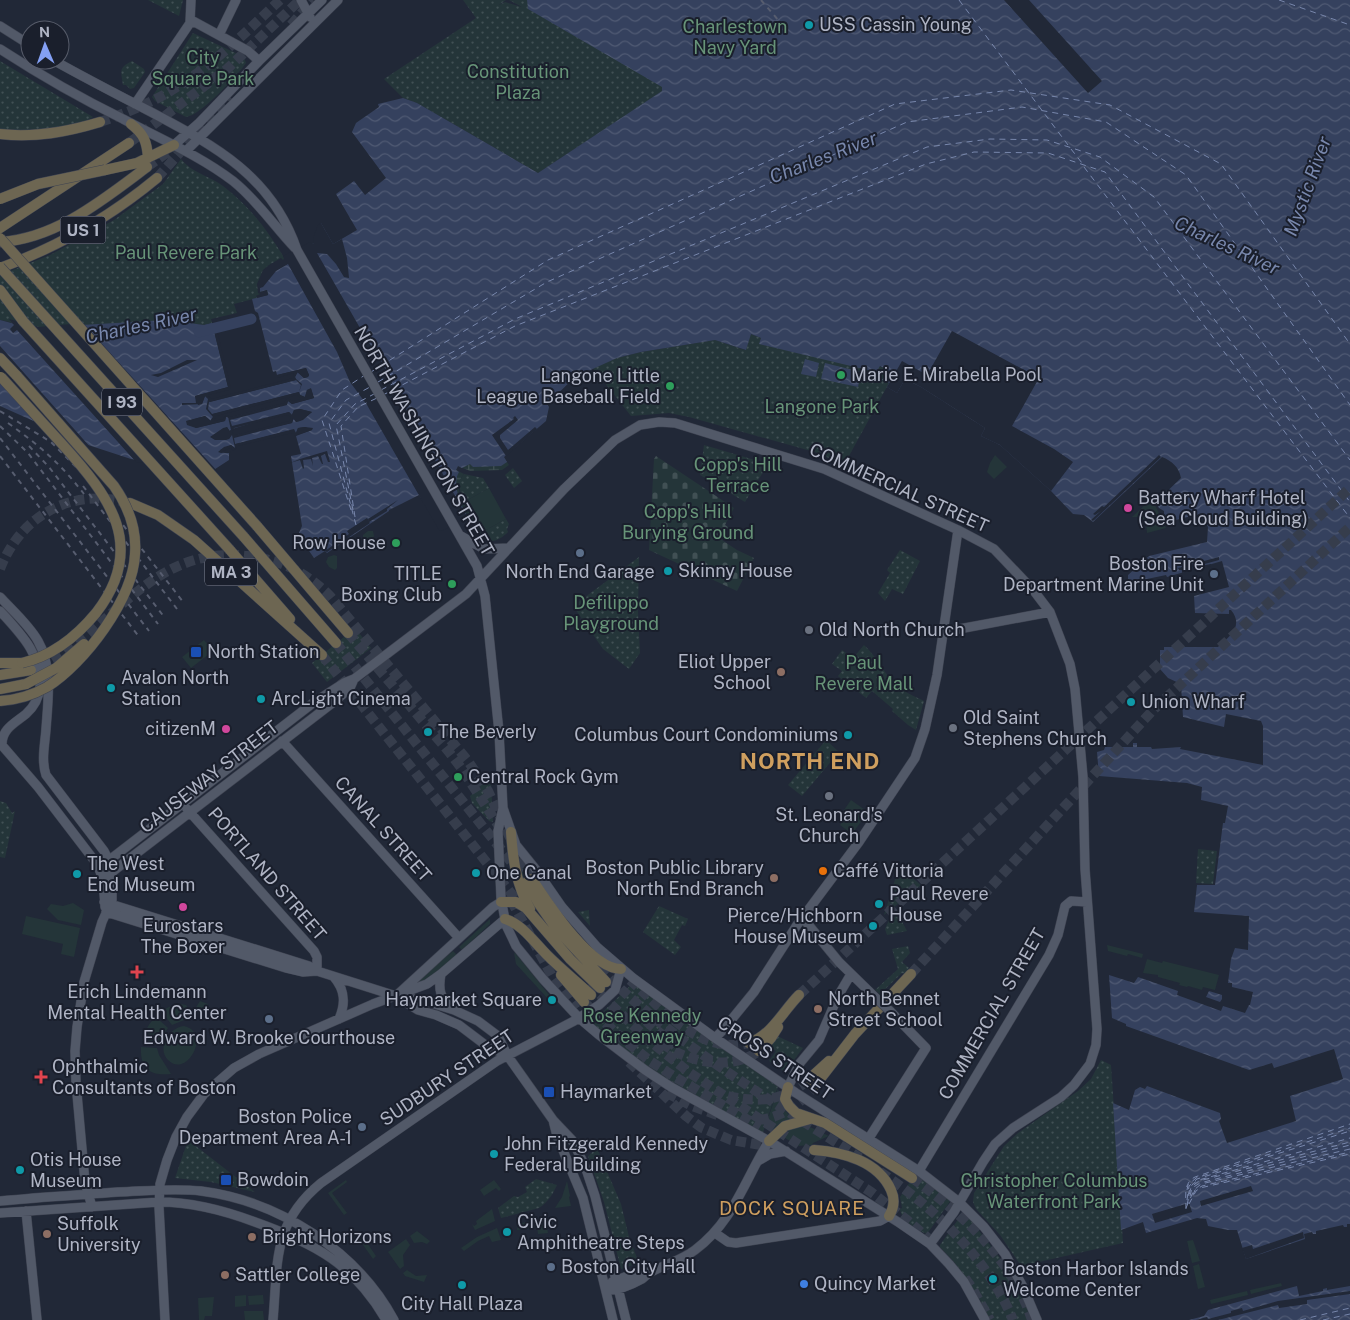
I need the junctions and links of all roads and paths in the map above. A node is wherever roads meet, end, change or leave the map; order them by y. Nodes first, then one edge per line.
1 (191, 0) edge
2 (236, 0) edge
3 (301, 0) edge
4 (322, 0) edge
5 (338, 0) edge
6 (308, 14) junction
7 (191, 20) junction
8 (314, 24) junction
9 (0, 26) edge
10 (219, 35) junction
11 (20, 39) edge
12 (0, 49) edge
13 (259, 61) junction
14 (70, 69) edge
15 (135, 104) junction
16 (100, 122) tunnel mouth
17 (132, 124) junction
18 (188, 132) junction
19 (0, 134) edge
20 (199, 138) junction
21 (129, 143) tunnel mouth
22 (174, 145) junction
23 (186, 151) junction
24 (147, 163) junction
25 (158, 178) tunnel mouth
26 (0, 199) edge
27 (0, 228) edge
28 (0, 240) edge
29 (297, 250) junction
30 (0, 267) edge
31 (0, 290) edge
32 (0, 297) edge
33 (23, 321) junction
34 (0, 358) edge
35 (0, 376) edge
36 (130, 503) tunnel mouth
37 (958, 530) junction
38 (458, 533) junction
39 (509, 548) junction
40 (482, 578) junction
41 (0, 596) edge
42 (122, 600) junction
43 (0, 610) edge
44 (1050, 612) junction
45 (943, 632) junction
46 (348, 634) tunnel mouth
47 (336, 643) tunnel mouth
48 (322, 655) joint
49 (0, 663) edge
50 (30, 670) tunnel mouth
51 (2, 675) edge
52 (354, 679) junction
53 (0, 689) edge
54 (0, 700) edge
55 (282, 741) junction
56 (1, 744) edge
57 (182, 803) junction
58 (503, 808) junction
59 (190, 813) junction
60 (511, 832) junction
61 (109, 860) junction
62 (99, 868) junction
63 (112, 873) junction
64 (103, 879) junction
65 (501, 902) junction
66 (1087, 902) junction
67 (107, 906) junction
68 (802, 917) junction
69 (504, 919) junction
70 (537, 920) junction
71 (459, 938) junction
72 (621, 969) junction
73 (317, 971) junction
74 (440, 974) junction
75 (851, 974) junction
76 (911, 974) tunnel mouth
77 (334, 976) junction
78 (799, 995) tunnel mouth
79 (396, 996) junction
80 (588, 999) tunnel mouth
81 (454, 1010) junction
82 (786, 1010) junction
83 (579, 1018) junction
84 (339, 1019) junction
85 (715, 1038) junction
86 (749, 1043) tunnel mouth
87 (759, 1051) tunnel mouth
88 (507, 1055) junction
89 (810, 1084) tunnel mouth
90 (788, 1087) junction
91 (811, 1119) junction
92 (553, 1120) junction
93 (869, 1138) junction
94 (769, 1140) junction
95 (814, 1150) dead end
96 (786, 1151) junction
97 (758, 1161) junction
98 (916, 1175) junction
99 (160, 1190) junction
100 (88, 1194) junction
101 (0, 1201) edge
102 (159, 1202) junction
103 (959, 1202) junction
104 (92, 1207) junction
105 (26, 1211) junction
106 (0, 1213) edge
107 (889, 1216) junction
108 (289, 1219) junction
109 (283, 1232) junction
110 (715, 1233) junction
111 (930, 1244) junction
112 (617, 1284) junction
113 (606, 1290) junction
114 (36, 1320) edge
115 (165, 1320) edge
116 (273, 1320) edge
117 (386, 1320) edge
118 (394, 1320) edge
119 (613, 1320) edge
120 (626, 1320) edge
121 (985, 1320) edge
122 (1037, 1320) edge

1 - 7 main road
2 - 10 main road
3 - 6 main road
4 - 6 main road
5 - 8 main road
6 - 8 main road
6 - 13 main road
7 - 10 main road
7 - 15 main road
8 - 20 main road
9 - 11 main road
10 - 13 main road
12 - 17 main road, NORTH WASHINGTON STREET
13 - 18 main road
14 - 15 main road, NORTH WASHINGTON STREET
15 - 18 main road, NORTH WASHINGTON STREET
16 - 19 highway
17 - 22 main road, NORTH WASHINGTON STREET
17 - 24 highway
18 - 20 main road, NORTH WASHINGTON STREET
18 - 22 main road
20 - 23 main road
20 - 29 main road, NORTH WASHINGTON STREET
21 - 27 highway, US 1
22 - 23 main road, NORTH WASHINGTON STREET
22 - 24 highway
23 - 29 main road, NORTH WASHINGTON STREET
24 - 26 highway, bridge
24 - 28 highway
25 - 30 highway, US 1
28 - 46 highway, bridge
29 - 38 main road, NORTH WASHINGTON STREET
30 - 47 highway, I 93, bridge
31 - 33 highway, I 93
32 - 33 highway, I 93
33 - 48 highway, I 93, bridge
34 - 42 highway, bridge
35 - 49 highway, bridge
36 - 48 highway, MA 3
37 - 39 main road, COMMERCIAL STREET
37 - 44 main road, COMMERCIAL STREET
37 - 45 main road
38 - 39 main road
38 - 40 main road, NORTH WASHINGTON STREET
39 - 40 main road, COMMERCIAL STREET
40 - 52 main road, CAUSEWAY STREET
40 - 58 main road, NORTH WASHINGTON STREET
41 - 61 main road
42 - 53 highway, bridge
42 - 54 highway, bridge
43 - 56 main road
44 - 45 main road
44 - 66 main road, COMMERCIAL STREET
45 - 68 main road
50 - 51 highway
52 - 55 main road, CAUSEWAY STREET
52 - 57 main road, CAUSEWAY STREET
55 - 59 main road, CAUSEWAY STREET
55 - 71 main road, CANAL STREET
56 - 62 main road
57 - 59 main road, PORTLAND STREET
57 - 61 main road, CAUSEWAY STREET
58 - 60 main road, NORTH WASHINGTON STREET
58 - 65 main road, NORTH WASHINGTON STREET
59 - 63 main road, CAUSEWAY STREET
59 - 73 main road, PORTLAND STREET
60 - 70 highway
60 - 72 main road, CROSS STREET
61 - 62 main road, CAUSEWAY STREET
61 - 63 main road
62 - 64 main road
63 - 64 main road, CAUSEWAY STREET
63 - 67 main road
64 - 67 main road
65 - 69 main road, NORTH WASHINGTON STREET
65 - 70 highway
65 - 71 main road
66 - 98 main road, COMMERCIAL STREET
66 - 103 main road
67 - 73 main road
67 - 100 main road
68 - 75 main road
68 - 85 main road
69 - 74 main road
69 - 80 highway
69 - 83 main road, NORTH WASHINGTON STREET
70 - 72 highway
71 - 79 main road
72 - 83 main road, SUDBURY STREET
72 - 85 main road, CROSS STREET
73 - 77 main road
74 - 79 main road
74 - 81 main road
75 - 90 main road
75 - 93 main road, bridge
76 - 89 highway
77 - 79 main road
77 - 84 main road
78 - 82 highway
79 - 81 main road
79 - 84 main road
79 - 88 main road
81 - 88 main road
82 - 86 highway
82 - 87 highway
83 - 88 main road, SUDBURY STREET
83 - 94 main road, NORTH WASHINGTON STREET
84 - 99 main road
85 - 90 main road, CROSS STREET
88 - 92 main road
88 - 108 main road, SUDBURY STREET
90 - 91 highway
90 - 93 main road, CROSS STREET
91 - 94 highway
91 - 98 highway
92 - 112 main road
92 - 113 main road
93 - 98 main road, CROSS STREET
94 - 96 main road, NORTH WASHINGTON STREET
94 - 97 main road
95 - 107 highway
96 - 97 main road
96 - 107 main road, NORTH WASHINGTON STREET
97 - 110 main road
98 - 103 main road, CROSS STREET
99 - 100 main road
99 - 102 main road
99 - 108 main road
100 - 101 main road
100 - 104 main road
102 - 104 main road
102 - 109 main road
102 - 115 main road
103 - 111 main road
103 - 122 main road, CROSS STREET
104 - 105 main road
105 - 106 main road
105 - 114 main road
107 - 110 main road
107 - 111 main road, NORTH WASHINGTON STREET
108 - 109 main road, SUDBURY STREET
108 - 118 main road
109 - 116 main road, SUDBURY STREET
109 - 117 main road
110 - 112 main road
111 - 121 main road, NORTH WASHINGTON STREET
112 - 113 main road
112 - 120 main road
113 - 119 main road

